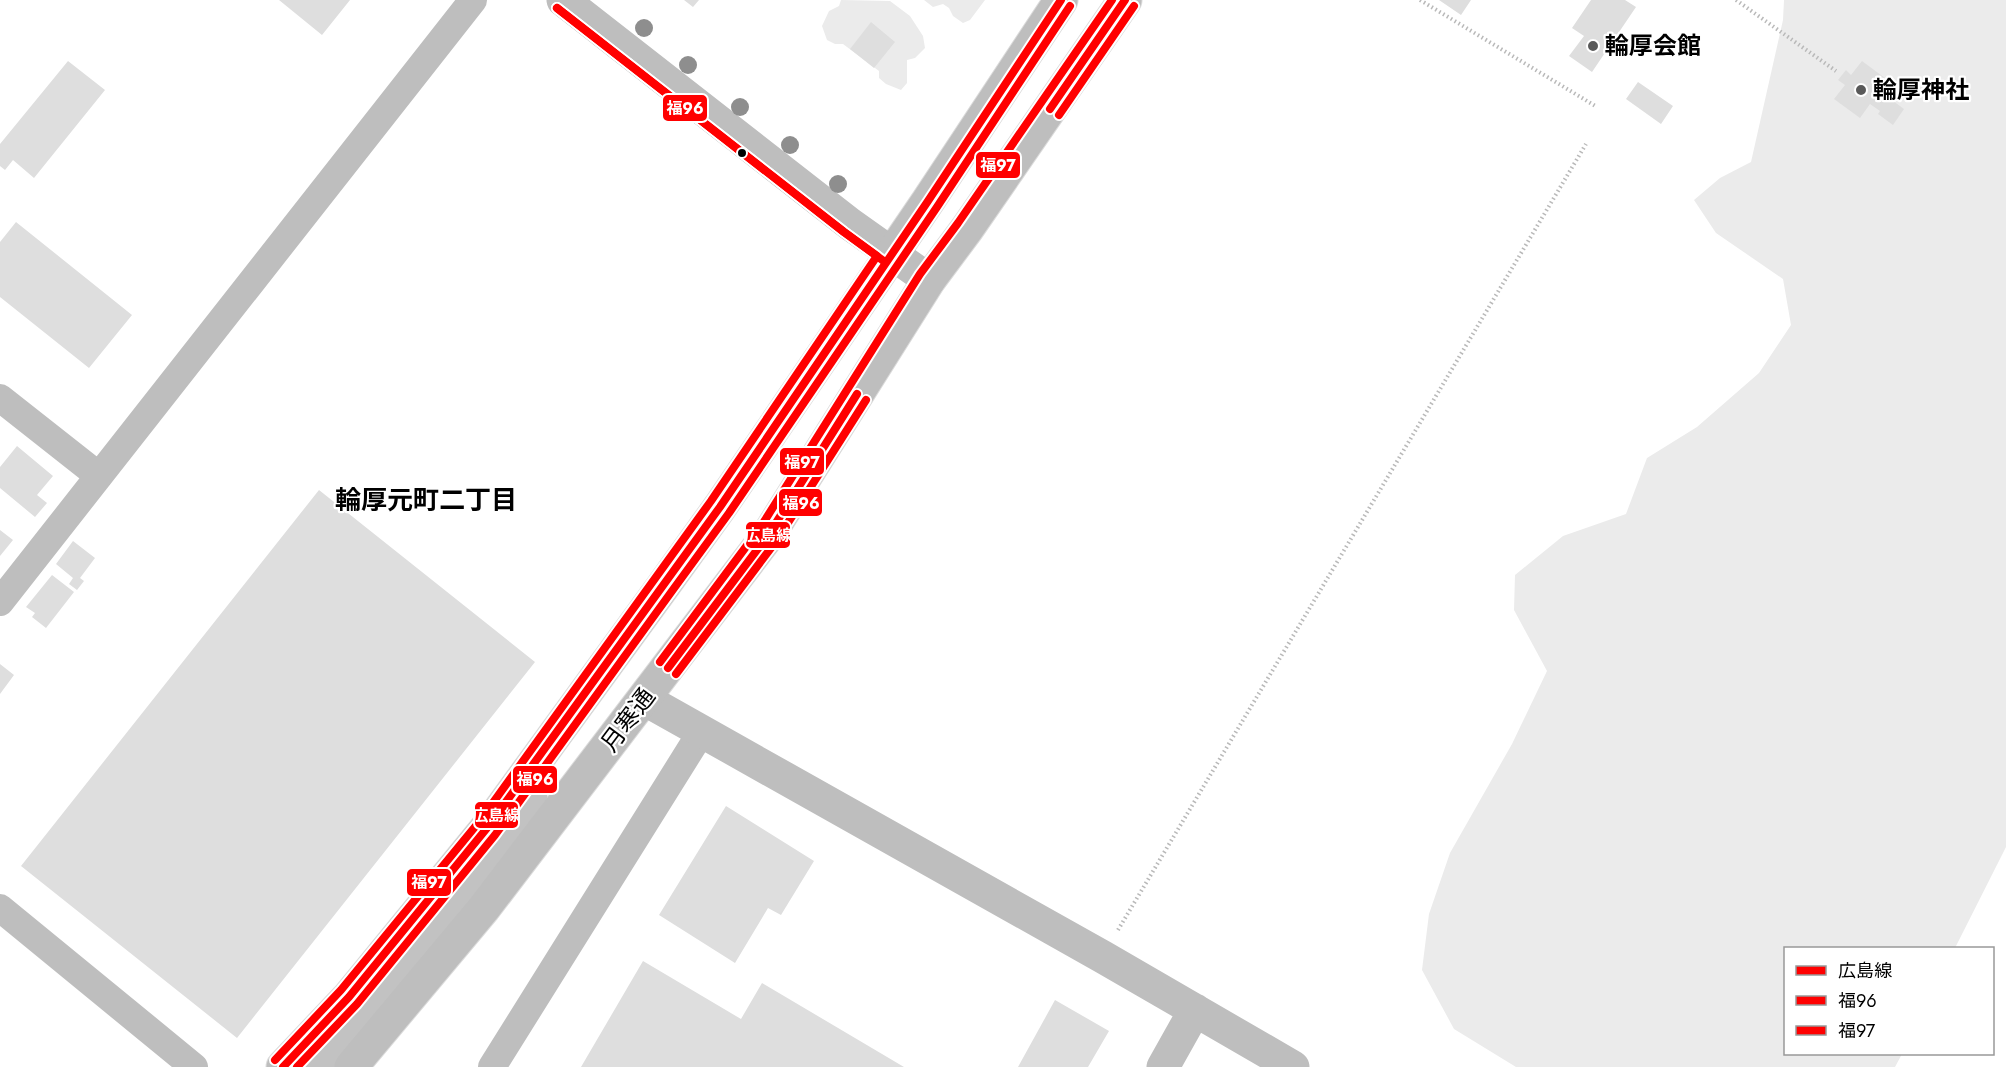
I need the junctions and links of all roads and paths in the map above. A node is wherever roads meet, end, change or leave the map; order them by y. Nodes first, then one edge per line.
1 (473, 0) edge
2 (563, 0) edge
3 (1061, 0) edge
4 (1125, 0) edge
5 (1420, 0) edge
6 (1736, 0) edge
7 (1836, 71) dead end
8 (1597, 107) dead end
9 (1586, 144) dead end
10 (891, 253) junction
11 (929, 280) junction
12 (0, 398) edge
13 (99, 476) junction
14 (664, 585) junction
15 (0, 602) edge
16 (645, 699) junction
17 (702, 730) junction
18 (0, 908) edge
19 (1102, 957) junction
20 (1195, 1010) junction
21 (194, 1067) edge
22 (283, 1067) edge
23 (314, 1067) edge
24 (351, 1067) edge
25 (492, 1067) edge
26 (1163, 1067) edge
27 (1293, 1067) edge

1 - 13 street
2 - 10 main road
3 - 10 main road, 月寒通
4 - 11 main road, 月寒通
5 - 8 path
6 - 7 path
9 - 19 path
10 - 11 main road
10 - 14 main road, 月寒通
11 - 16 main road, 月寒通
12 - 13 street
13 - 15 street
14 - 22 main road, 月寒通
14 - 23 main road
16 - 17 main road
16 - 24 main road, 月寒通
17 - 19 main road
17 - 25 street
18 - 21 street
19 - 20 main road
20 - 26 main road
20 - 27 main road

